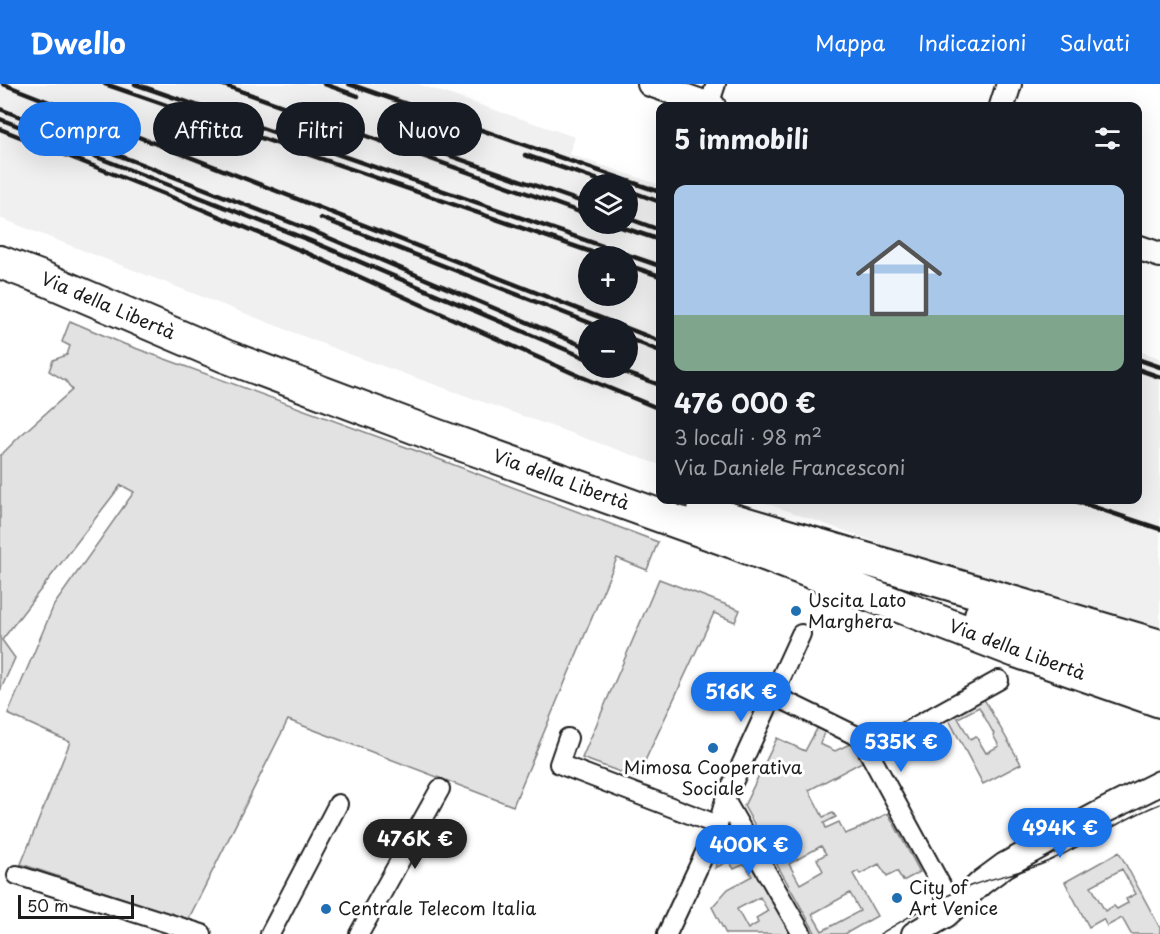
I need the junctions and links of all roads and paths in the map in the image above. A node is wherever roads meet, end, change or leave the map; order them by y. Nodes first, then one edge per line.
1 (650, 84) edge
2 (1009, 84) edge
3 (713, 99) edge
4 (1003, 102) edge
5 (0, 240) edge
6 (1142, 249) edge
7 (1160, 255) edge
8 (0, 262) edge
9 (656, 497) edge
10 (676, 504) edge
11 (679, 504) edge
12 (801, 634) dead end
13 (1160, 646) edge
14 (1160, 674) edge
15 (999, 680) dead end
16 (773, 695) junction
17 (1160, 701) edge
18 (568, 738) dead end
19 (869, 752) junction
20 (1160, 783) edge
21 (440, 789) dead end
22 (725, 800) junction
23 (338, 804) dead end
24 (718, 825) junction
25 (17, 875) dead end
26 (946, 915) junction
27 (202, 934) edge
28 (270, 934) edge
29 (359, 934) edge
30 (668, 934) edge
31 (802, 934) edge
32 (915, 934) edge

1 - 3 street
2 - 4 street
5 - 9 highway, Via della Libertà
6 - 7 street
8 - 17 highway, Via della Libertà
10 - 14 highway
11 - 13 highway
12 - 16 street
15 - 19 street
16 - 19 street
16 - 22 street
18 - 24 street
19 - 26 street
20 - 26 street
21 - 29 street
22 - 24 street
22 - 31 street
23 - 28 street
24 - 30 street
25 - 27 street
26 - 32 street

